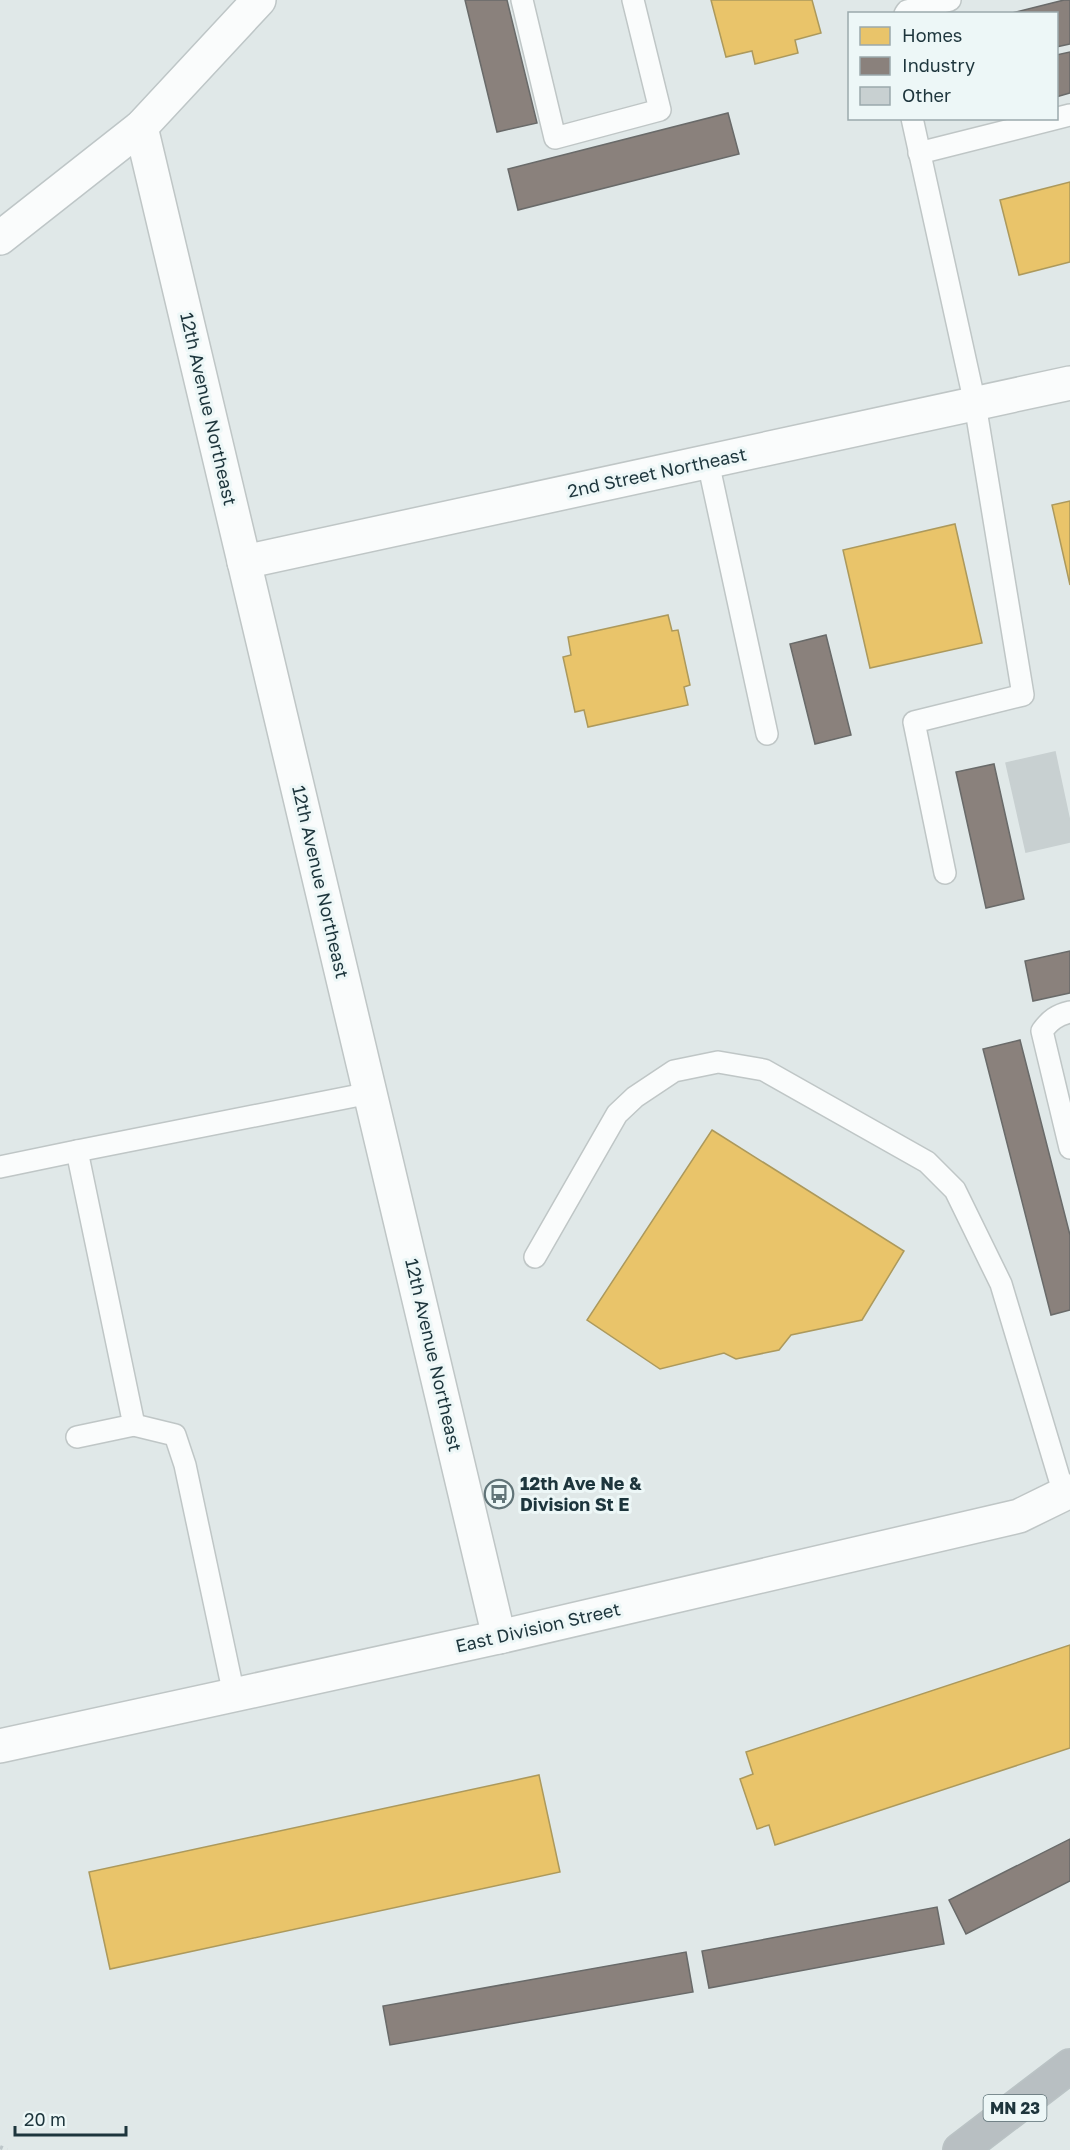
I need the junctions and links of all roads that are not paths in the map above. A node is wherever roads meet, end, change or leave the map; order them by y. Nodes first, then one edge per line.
1 (259, 0) edge
2 (522, 0) edge
3 (633, 0) edge
4 (951, 0) edge
5 (906, 12) edge
6 (912, 120) edge
7 (1050, 120) edge
8 (141, 127) junction
9 (919, 153) junction
10 (0, 238) edge
11 (1070, 383) edge
12 (975, 404) junction
13 (708, 462) junction
14 (244, 562) junction
15 (767, 734) dead end
16 (945, 873) dead end
17 (1070, 1012) edge
18 (370, 1093) junction
19 (1070, 1148) edge
20 (77, 1151) junction
21 (0, 1167) edge
22 (535, 1257) dead end
23 (134, 1425) junction
24 (77, 1437) dead end
25 (1067, 1492) edge
26 (499, 1637) junction
27 (234, 1695) junction
28 (0, 1746) edge
29 (1070, 2066) edge
30 (960, 2150) edge

1 - 8 street
2 - 3 lane
4 - 5 lane
6 - 9 lane
7 - 9 lane
8 - 10 street
8 - 14 street, 12th Avenue Northeast
9 - 12 lane
11 - 12 street, 2nd Street Northeast
12 - 13 street, 2nd Street Northeast
12 - 16 lane
13 - 14 street, 2nd Street Northeast
13 - 15 lane
14 - 18 street, 12th Avenue Northeast
17 - 19 lane
18 - 20 lane
18 - 26 street, 12th Avenue Northeast
20 - 21 lane
20 - 23 lane
22 - 25 lane
23 - 24 lane
23 - 27 lane
25 - 26 street, East Division Street
26 - 27 street, East Division Street
27 - 28 street, East Division Street
29 - 30 highway, MN 23

